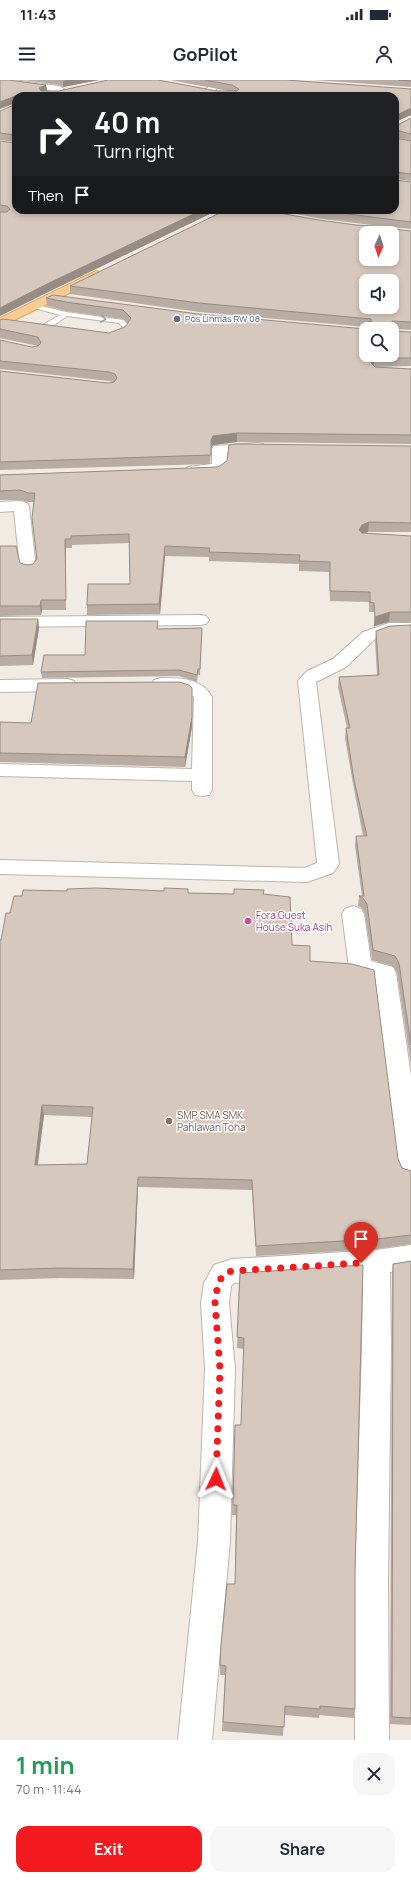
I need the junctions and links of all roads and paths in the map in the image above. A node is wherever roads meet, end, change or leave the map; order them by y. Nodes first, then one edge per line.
1 (221, 80) edge
2 (0, 81) edge
3 (62, 92) edge
4 (209, 92) edge
5 (106, 270) edge
6 (50, 297) junction
7 (72, 300) edge
8 (33, 306) junction
9 (66, 314) junction
10 (4, 322) edge
11 (59, 331) edge
12 (110, 338) edge
13 (276, 447) edge
14 (179, 470) edge
15 (0, 507) edge
16 (28, 568) edge
17 (200, 620) dead end
18 (0, 622) edge
19 (411, 628) edge
20 (140, 684) edge
21 (86, 685) edge
22 (0, 686) edge
23 (0, 770) edge
24 (0, 868) edge
25 (353, 914) dead end
26 (411, 1168) edge
27 (411, 1257) edge
28 (376, 1262) junction
29 (195, 1740) edge
30 (372, 1740) edge

1 - 4 street
2 - 3 street
5 - 6 main road
6 - 7 street
6 - 8 main road
8 - 9 lane
8 - 10 main road
9 - 11 lane
9 -> 12 lane
13 - 14 street
15 - 16 street
17 - 18 street
19 - 24 street
20 - 23 street
21 - 22 street
25 - 26 street
27 - 28 street
28 - 29 street
28 - 30 street

